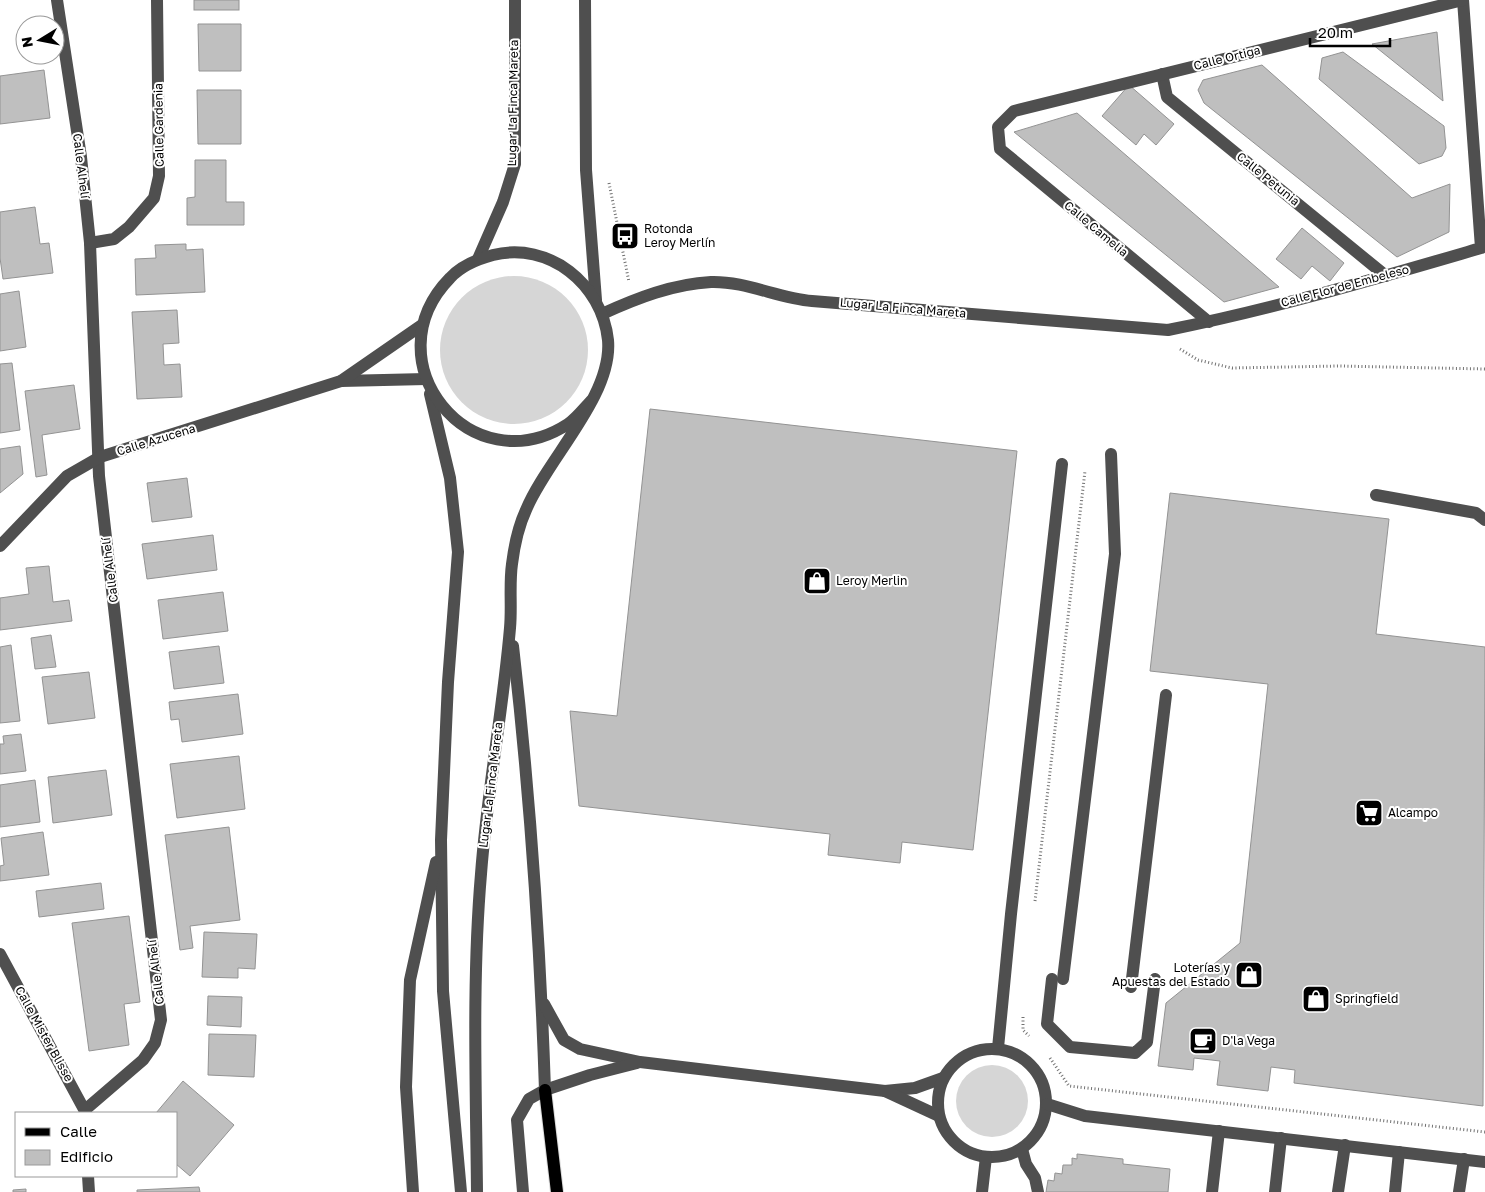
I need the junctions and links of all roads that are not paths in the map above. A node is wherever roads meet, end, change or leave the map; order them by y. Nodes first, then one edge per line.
1 (57, 0) edge
2 (157, 0) edge
3 (515, 0) edge
4 (585, 0) edge
5 (1463, 0) edge
6 (1162, 74) junction
7 (998, 127) joint
8 (1482, 205) edge
9 (90, 243) junction
10 (478, 259) junction
11 (1386, 276) junction
12 (596, 300) junction
13 (602, 314) junction
14 (1209, 322) junction
15 (422, 325) junction
16 (341, 381) junction
17 (427, 384) junction
18 (593, 399) junction
19 (1111, 454) dead end
20 (100, 457) junction
21 (1062, 464) dead end
22 (1376, 495) dead end
23 (1485, 520) edge
24 (0, 546) edge
25 (510, 626) junction
26 (1166, 694) dead end
27 (441, 840) junction
28 (0, 954) edge
29 (1155, 979) dead end
30 (1131, 987) dead end
31 (542, 999) junction
32 (998, 1048) junction
33 (640, 1062) junction
34 (943, 1078) junction
35 (545, 1090) junction
36 (885, 1091) junction
37 (1047, 1104) junction
38 (86, 1111) edge
39 (939, 1116) junction
40 (1219, 1131) junction
41 (1281, 1138) junction
42 (1344, 1145) junction
43 (1022, 1148) junction
44 (1399, 1152) junction
45 (986, 1157) junction
46 (1464, 1159) junction
47 (1485, 1162) edge
48 (88, 1177) edge
49 (89, 1192) edge
50 (413, 1192) edge
51 (461, 1192) edge
52 (477, 1192) edge
53 (523, 1192) edge
54 (557, 1192) edge
55 (982, 1192) edge
56 (1038, 1192) edge
57 (1212, 1192) edge
58 (1275, 1192) edge
59 (1338, 1192) edge
60 (1395, 1192) edge
61 (1460, 1192) edge

1 - 9 street, Calle Alhelí
2 - 9 street, Calle Gardenia
3 - 10 street, Lugar La Finca Mareta
4 - 12 street, Lugar La Finca Mareta
5 - 6 street, Calle Ortiga
5 - 8 street
6 - 7 street, Calle Ortiga
6 - 11 street, Calle Petunia
7 - 14 street, Calle Camelia
8 - 11 street, Calle Flor de Embeleso
9 - 20 street, Calle Alhelí
10 - 12 street, Lugar La Finca Mareta
10 - 15 street, Lugar La Finca Mareta
11 - 14 street, Calle Flor de Embeleso
12 - 13 street, Lugar La Finca Mareta
13 - 14 street, Lugar La Finca Mareta
13 - 18 street, Lugar La Finca Mareta
15 - 16 street, Calle Azucena
15 - 17 street, Lugar La Finca Mareta
16 - 17 street, Calle Azucena
16 - 20 street, Calle Azucena
17 - 18 street, Lugar La Finca Mareta
17 - 27 street, Lugar La Finca Mareta
18 - 25 street, Lugar La Finca Mareta
19 - 29 street
20 - 24 street, Calle Azucena
20 - 38 street, Calle Alhelí
21 - 32 street
22 - 23 street
25 - 31 street
25 - 52 street, Lugar La Finca Mareta
26 - 30 street
27 - 50 street
27 - 51 street, Lugar La Finca Mareta
28 - 38 street, Calle Mister Blisse
31 - 33 street
31 - 35 street
32 - 34 street
32 - 37 street
33 - 35 street
33 - 36 street
34 - 36 street
34 - 39 street
35 - 53 street
35 - 54 main road
36 - 39 street
37 - 40 street
37 - 43 street
39 - 45 street
40 - 41 street
40 - 57 street
41 - 42 street
41 - 58 street
42 - 44 street
42 - 59 street
43 - 45 street
43 - 56 street
44 - 46 street
44 - 60 street
45 - 55 street
46 - 47 street
46 - 61 street
48 - 49 street

